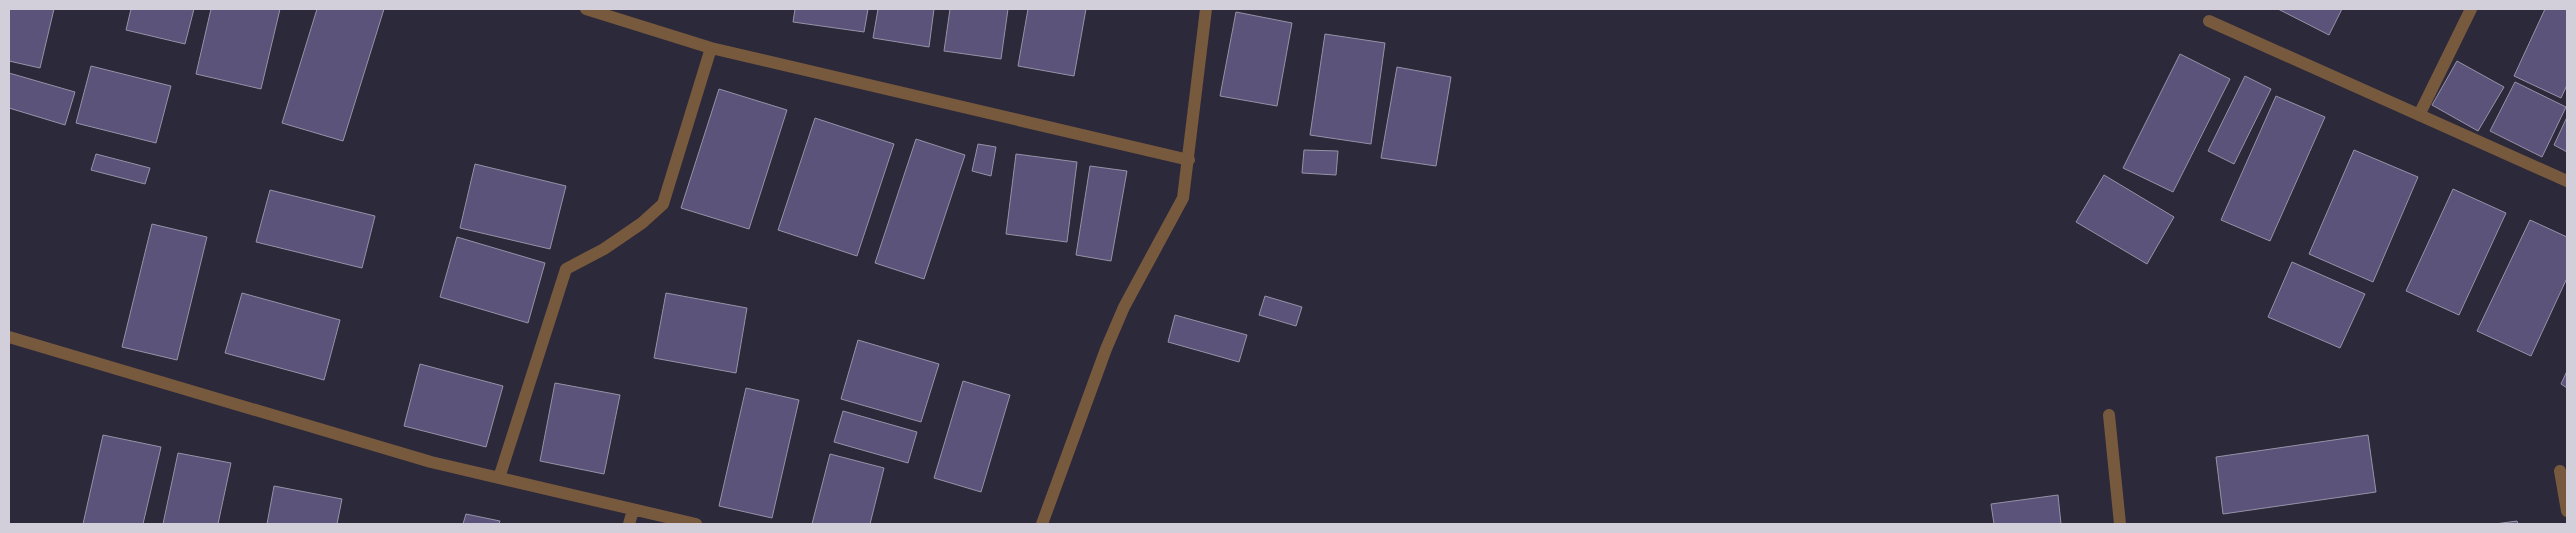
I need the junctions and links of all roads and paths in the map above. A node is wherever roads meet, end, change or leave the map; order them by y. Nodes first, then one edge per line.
1 (586, 9) edge
2 (1206, 9) edge
3 (2471, 9) edge
4 (2209, 21) dead end
5 (710, 48) junction
6 (2419, 115) junction
7 (1189, 160) junction
8 (2567, 181) edge
9 (9, 337) edge
10 (2109, 415) dead end
11 (2560, 471) dead end
12 (499, 478) junction
13 (633, 510) junction
14 (2567, 511) edge
15 (629, 524) edge
16 (696, 524) edge
17 (1042, 524) edge
18 (2120, 524) edge

1 - 5 street
2 - 7 street
3 - 6 street
4 - 6 street
5 - 7 street
5 - 12 street
6 - 8 street
7 - 17 street
9 - 12 street
10 - 18 street
11 - 14 street
12 - 13 street
13 - 15 street
13 - 16 street

